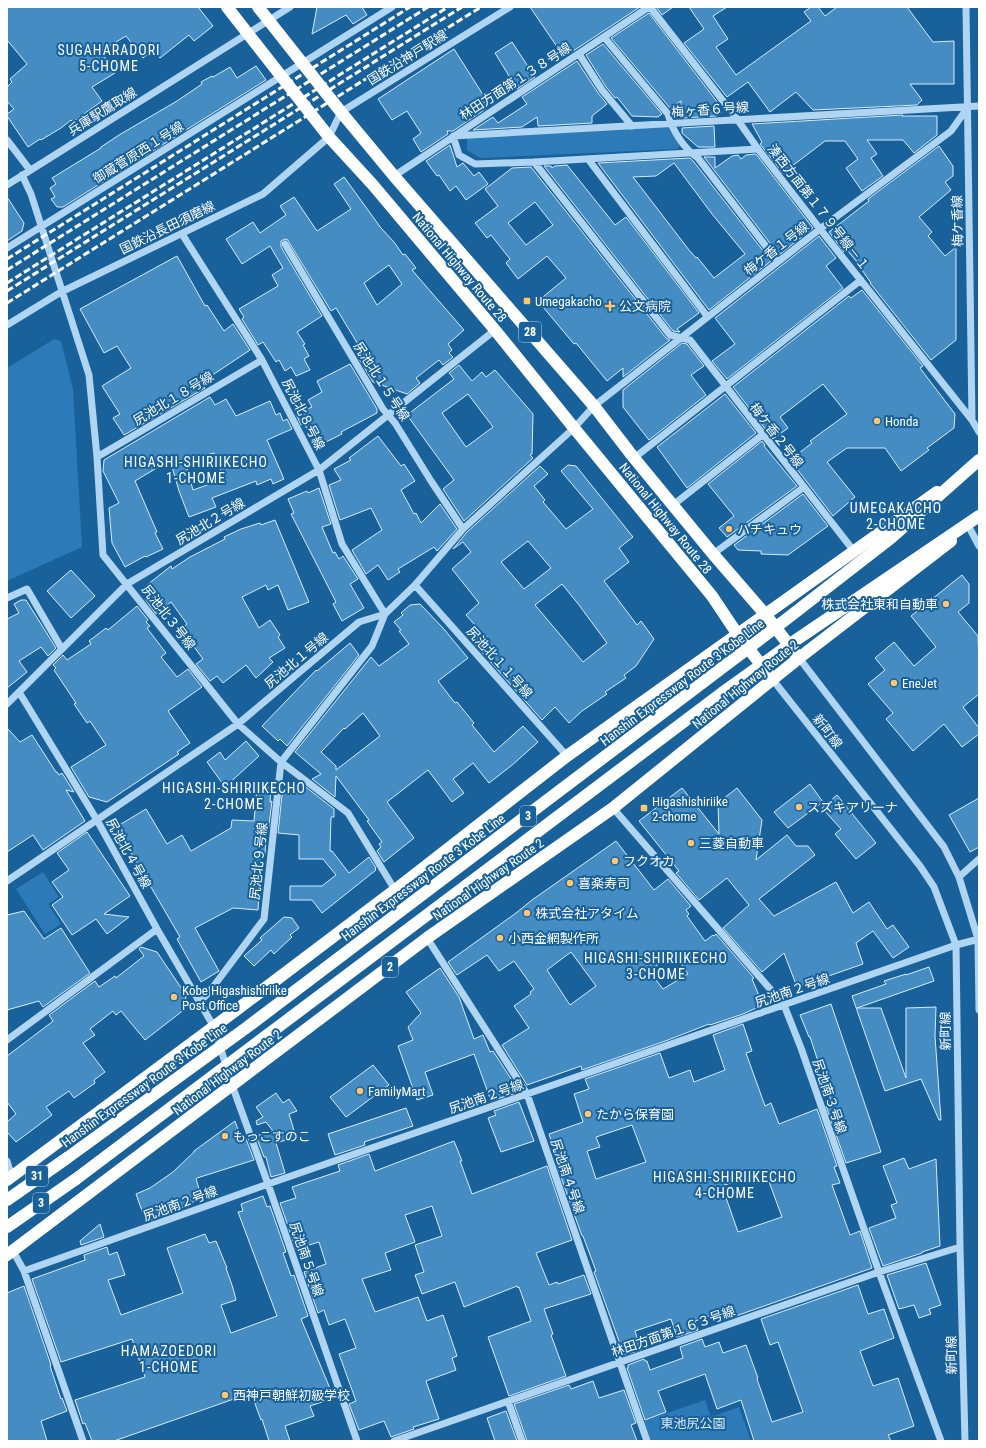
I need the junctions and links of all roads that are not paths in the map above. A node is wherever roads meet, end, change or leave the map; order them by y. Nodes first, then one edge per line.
1 (227, 7) edge
2 (258, 7) edge
3 (290, 7) edge
4 (392, 7) edge
5 (510, 7) edge
6 (649, 7) edge
7 (966, 7) edge
8 (268, 21) junction
9 (248, 33) junction
10 (604, 37) junction
11 (579, 54) junction
12 (302, 63) junction
13 (282, 77) junction
14 (979, 106) edge
15 (968, 107) junction
16 (341, 112) junction
17 (737, 119) junction
18 (670, 123) junction
19 (632, 126) junction
20 (453, 136) junction
21 (328, 137) junction
22 (7, 140) edge
23 (758, 149) junction
24 (690, 152) junction
25 (588, 159) junction
26 (534, 162) junction
27 (30, 170) junction
28 (22, 175) junction
29 (394, 176) junction
30 (7, 185) edge
31 (41, 227) junction
32 (820, 229) junction
33 (182, 234) junction
34 (285, 244) dead end
35 (7, 248) edge
36 (778, 262) junction
37 (861, 280) junction
38 (61, 292) junction
39 (707, 316) junction
40 (7, 326) edge
41 (495, 330) junction
42 (680, 338) junction
43 (262, 360) junction
44 (725, 388) junction
45 (594, 406) junction
46 (389, 415) junction
47 (972, 420) junction
48 (574, 428) junction
49 (979, 432) edge
50 (762, 435) junction
51 (97, 457) junction
52 (634, 458) junction
53 (979, 461) edge
54 (319, 470) junction
55 (804, 487) junction
56 (673, 505) junction
57 (979, 517) edge
58 (969, 527) junction
59 (463, 529) junction
60 (979, 546) edge
61 (853, 550) junction
62 (713, 554) junction
63 (127, 584) junction
64 (415, 585) junction
65 (7, 598) edge
66 (385, 614) junction
67 (765, 614) junction
68 (738, 635) junction
69 (62, 649) junction
70 (799, 658) junction
71 (772, 680) junction
72 (19, 692) junction
73 (7, 704) edge
74 (238, 724) junction
75 (567, 756) junction
76 (281, 762) junction
77 (614, 808) junction
78 (97, 820) junction
79 (979, 859) edge
80 (959, 877) junction
81 (7, 881) edge
82 (395, 890) junction
83 (157, 929) junction
84 (428, 938) junction
85 (979, 939) edge
86 (956, 945) junction
87 (200, 1002) junction
88 (784, 1005) junction
89 (979, 1010) edge
90 (214, 1027) junction
91 (7, 1040) edge
92 (232, 1085) junction
93 (527, 1094) junction
94 (67, 1158) junction
95 (7, 1161) edge
96 (10, 1178) edge
97 (268, 1184) junction
98 (7, 1195) edge
99 (7, 1200) edge
100 (7, 1227) edge
101 (960, 1247) junction
102 (10, 1253) edge
103 (24, 1271) junction
104 (879, 1272) junction
105 (620, 1362) junction
106 (508, 1401) junction
107 (83, 1441) edge
108 (357, 1441) edge
109 (394, 1441) edge
110 (522, 1441) edge
111 (647, 1441) edge
112 (941, 1441) edge
113 (965, 1441) edge

1 - 9 highway, National Highway Route 28 / 28
2 - 8 highway, National Highway Route 28 / 28
3 - 8 street, 兵庫駅鷹取線
4 - 12 street, 御蔵菅原西１号線
5 - 16 street, 国鉄沿神戸駅線
6 - 10 street, 林田方面第１３８号線
6 - 17 street, 湊西方面第１７９号線－１
7 - 15 street, 梅ケ香線
8 - 9 street, 兵庫駅鷹取線
8 - 12 highway, National Highway Route 28 / 28
9 - 13 highway, National Highway Route 28 / 28
9 - 27 street, 兵庫駅鷹取線
10 - 11 street, 林田方面第１３８号線
10 - 18 street
11 - 19 street
11 - 20 street, 林田方面第１３８号線
12 - 13 street, 御蔵菅原西１号線
12 - 16 highway, National Highway Route 28 / 28
13 - 21 highway, National Highway Route 28 / 28
13 - 31 street, 御蔵菅原西１号線
14 - 15 street, 梅ヶ香６号線
15 - 17 street, 梅ヶ香６号線
15 - 32 street, 梅ケ香１号線
15 - 47 street, 梅ケ香線
16 - 21 street
16 - 29 highway, National Highway Route 28 / 28
17 - 18 street, 梅ヶ香６号線
17 - 23 street, 湊西方面第１７９号線－１
18 - 19 street, 梅ヶ香６号線
18 - 24 street
19 - 20 street, 梅ヶ香６号線
20 - 26 street
20 - 29 street, 林田方面第１３８号線
21 - 33 street, 国鉄沿長田須磨線
21 - 41 highway, National Highway Route 28 / 28
22 - 27 street
23 - 24 street
23 - 32 street, 湊西方面第１７９号線－１
24 - 25 street
24 - 36 street
25 - 26 street
25 - 39 street
26 - 42 street, 梅ケ香２号線
27 - 28 street, 兵庫駅鷹取線
28 - 30 street, 兵庫駅鷹取線
28 - 31 street, 尻池北３号線
29 - 45 highway, National Highway Route 28 / 28
31 - 35 street, 御蔵菅原西１号線
31 - 38 street, 尻池北３号線
32 - 36 street, 梅ケ香１号線
32 - 37 street, 湊西方面第１７９号線－１
33 - 38 street, 国鉄沿長田須磨線
33 - 43 street, 尻池北８号線
34 - 46 street, 尻池北１５号線
36 - 39 street, 梅ケ香１号線
37 - 44 street
37 - 47 street, 湊西方面第１７９号線－１
38 - 40 street, 国鉄沿長田須磨線
38 - 51 street, 尻池北３号線
39 - 42 street, 梅ケ香１号線
41 - 46 street, 尻池北２号線
41 - 48 highway, National Highway Route 28 / 28
42 - 44 street, 梅ケ香２号線
42 - 45 street, 梅ケ香１号線
43 - 51 street, 尻池北１８号線
43 - 54 street, 尻池北８号線
44 - 50 street, 梅ケ香２号線
44 - 52 street
45 - 48 street, 梅ケ香１号線
45 - 52 highway, National Highway Route 28 / 28
46 - 54 street, 尻池北２号線
46 - 59 street, 尻池北１５号線
47 - 49 street, 梅ケ香線
48 - 59 street, 尻池北１号線
48 - 68 highway, National Highway Route 28 / 28
50 - 55 street, 梅ケ香２号線
50 - 56 street
51 - 63 street, 尻池北３号線
52 - 56 highway, National Highway Route 28 / 28
53 - 61 highway
53 - 94 highway, Hanshin Expressway Route 3 Kobe Line / 3, bridge
54 - 63 street, 尻池北２号線
54 - 66 street, 尻池北８号線
55 - 61 street, 梅ケ香２号線
55 - 62 street
56 - 62 highway, National Highway Route 28 / 28
57 - 58 highway, National Highway Route 2 / 2
57 - 100 highway, 3, bridge
58 - 60 street
58 - 70 highway, National Highway Route 2 / 2
59 - 64 street, 尻池北１号線
61 - 67 highway
62 - 67 highway, National Highway Route 28 / 28
63 - 69 street, 尻池北２号線
63 - 74 street, 尻池北３号線
64 - 66 street, 尻池北１号線
64 - 75 street, 尻池北１１号線
65 - 69 street
66 - 74 street, 尻池北１号線
66 - 76 street
67 - 68 highway
67 - 70 highway, National Highway Route 28 / 28
68 - 71 highway, National Highway Route 28 / 28
68 - 75 highway
69 - 72 street, 尻池北２号線
70 - 71 highway, National Highway Route 2 / 2
70 - 80 street, 新町線
71 - 77 highway, National Highway Route 2 / 2
71 - 86 street, 新町線
72 - 73 street, 尻池北２号線
72 - 78 street, 尻池北４号線
74 - 76 street, 尻池北３号線
74 - 78 street, 尻池北１号線
75 - 82 highway
76 - 82 street, 尻池北３号線
76 - 87 street, 尻池北９号線
77 - 84 highway, National Highway Route 2 / 2
77 - 88 street, 尻池南３号線
78 - 81 street, 尻池北１号線
78 - 83 street, 尻池北４号線
79 - 80 street
80 - 85 street, 新町線
82 - 90 highway
83 - 87 street, 尻池北４号線
83 - 91 street
84 - 92 highway, National Highway Route 2 / 2
84 - 93 street, 尻池南４号線
85 - 86 street, 尻池南２号線
85 - 89 street, 新町線
86 - 88 street, 尻池南２号線
86 - 101 street, 新町線
87 - 90 street, 尻池北４号線
88 - 93 street, 尻池南２号線
88 - 104 street, 尻池南３号線
90 - 92 street, 尻池北４号線
90 - 96 highway
92 - 97 street, 尻池南５号線
92 - 102 highway, National Highway Route 2 / 2
93 - 97 street, 尻池南２号線
93 - 105 street, 尻池南４号線
94 - 98 highway, 31
94 - 99 highway, Hanshin Expressway Route 3 Kobe Line / 3
95 - 96 street
97 - 103 street, 尻池南２号線
97 - 108 street, 尻池南５号線
101 - 104 street, 林田方面第１６３号線
101 - 113 street, 新町線
102 - 103 street
103 - 107 street
104 - 105 street, 林田方面第１６３号線
104 - 112 street, 尻池南３号線
105 - 106 street, 林田方面第１６３号線
105 - 111 street, 尻池南４号線
106 - 109 street, 林田方面第１６３号線
106 - 110 street

